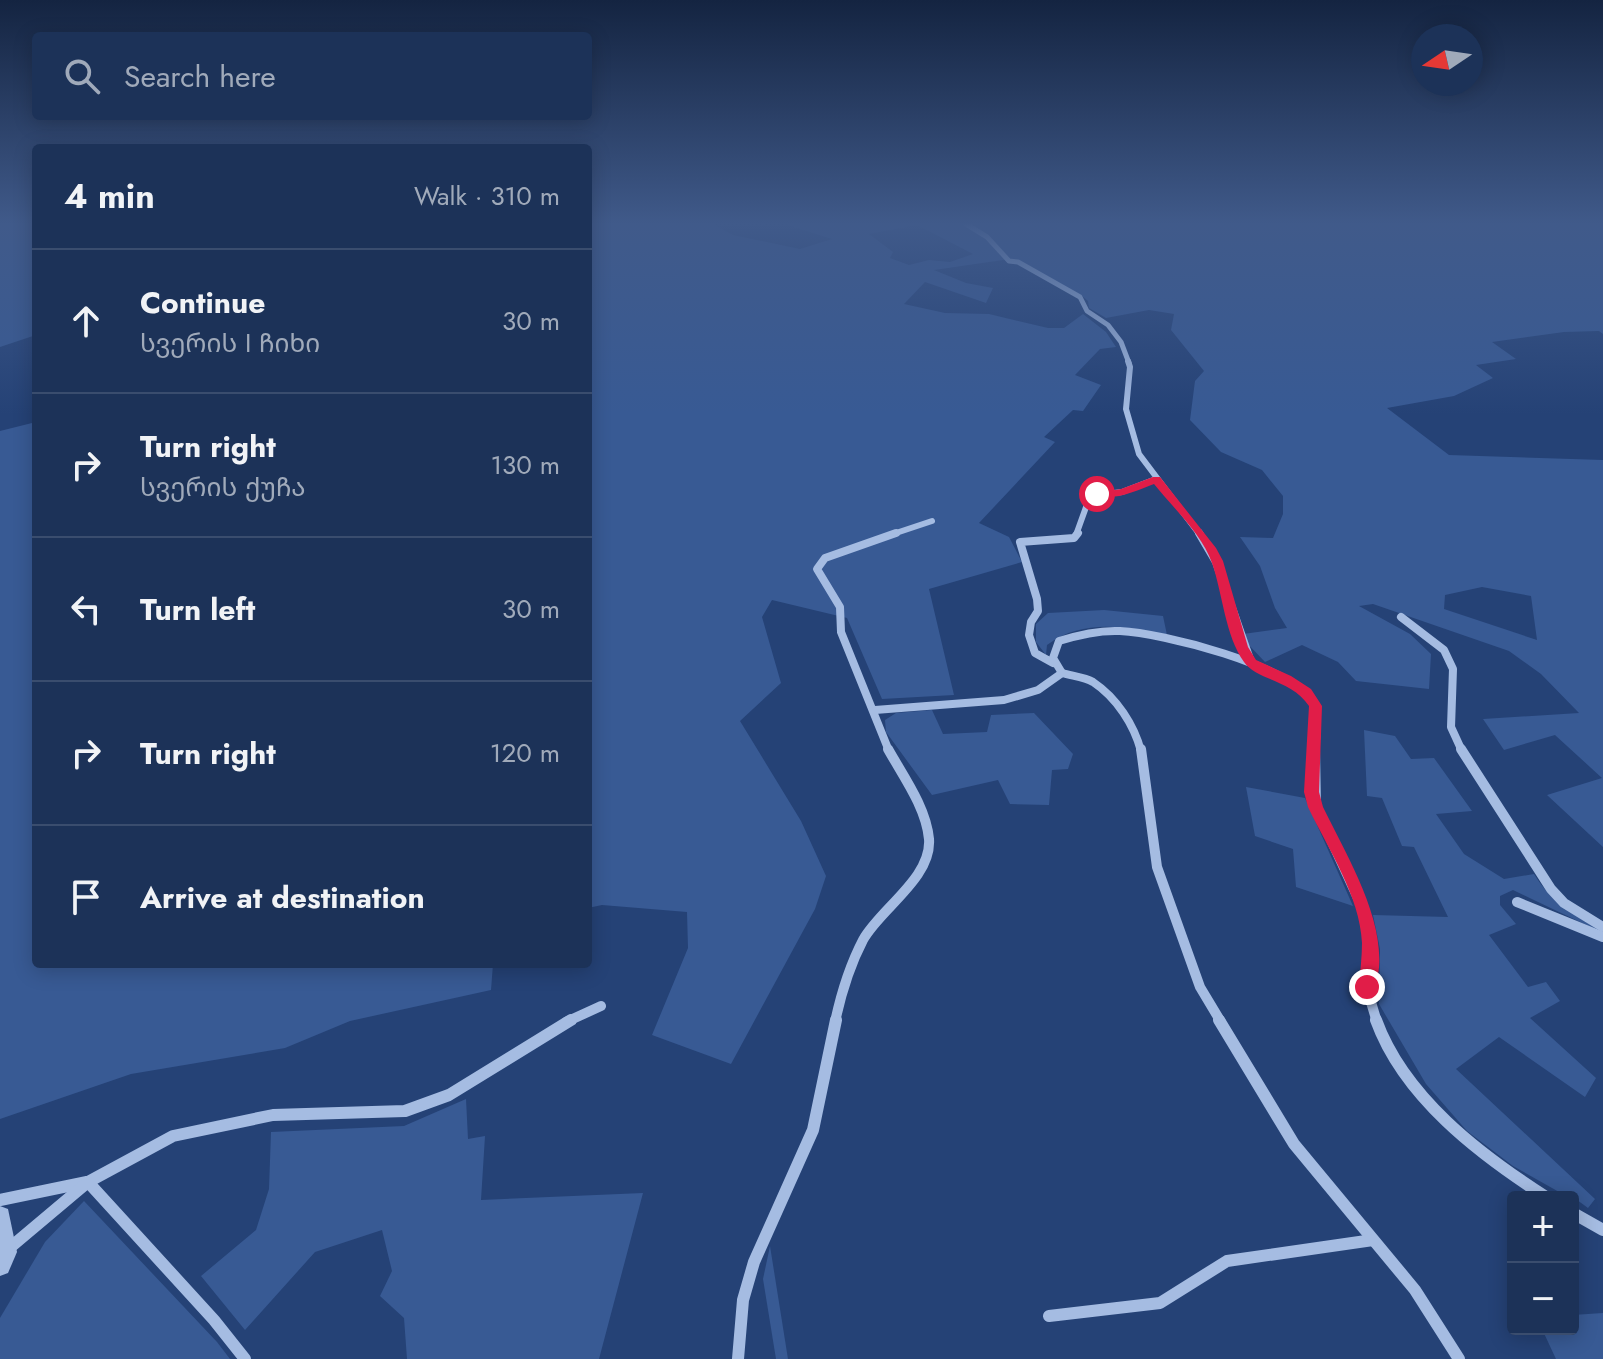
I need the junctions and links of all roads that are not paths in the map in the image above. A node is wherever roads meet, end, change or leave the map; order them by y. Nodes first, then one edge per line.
1 (1063, 287) edge
2 (1156, 479) junction
3 (932, 521) dead end
4 (1401, 617) dead end
5 (1053, 663) junction
6 (1251, 663) junction
7 (1062, 673) junction
8 (875, 710) junction
9 (1517, 902) dead end
10 (1603, 927) edge
11 (1603, 937) edge
12 (601, 1006) dead end
13 (88, 1182) junction
14 (1536, 1191) edge
15 (0, 1200) edge
16 (1579, 1216) edge
17 (0, 1217) edge
18 (1603, 1230) edge
19 (1373, 1240) junction
20 (2, 1258) edge
21 (1049, 1316) dead end
22 (245, 1359) edge
23 (738, 1359) edge
24 (1459, 1359) edge

1 - 2 street
2 - 5 street
2 - 6 street
3 - 8 street
4 - 10 street
5 - 6 street
5 - 7 street
6 - 14 street
7 - 8 street
7 - 19 street
8 - 23 street
9 - 11 street
12 - 13 street
13 - 15 street
13 - 20 street
13 - 22 street
16 - 18 street
17 - 20 street
19 - 21 street
19 - 24 street

